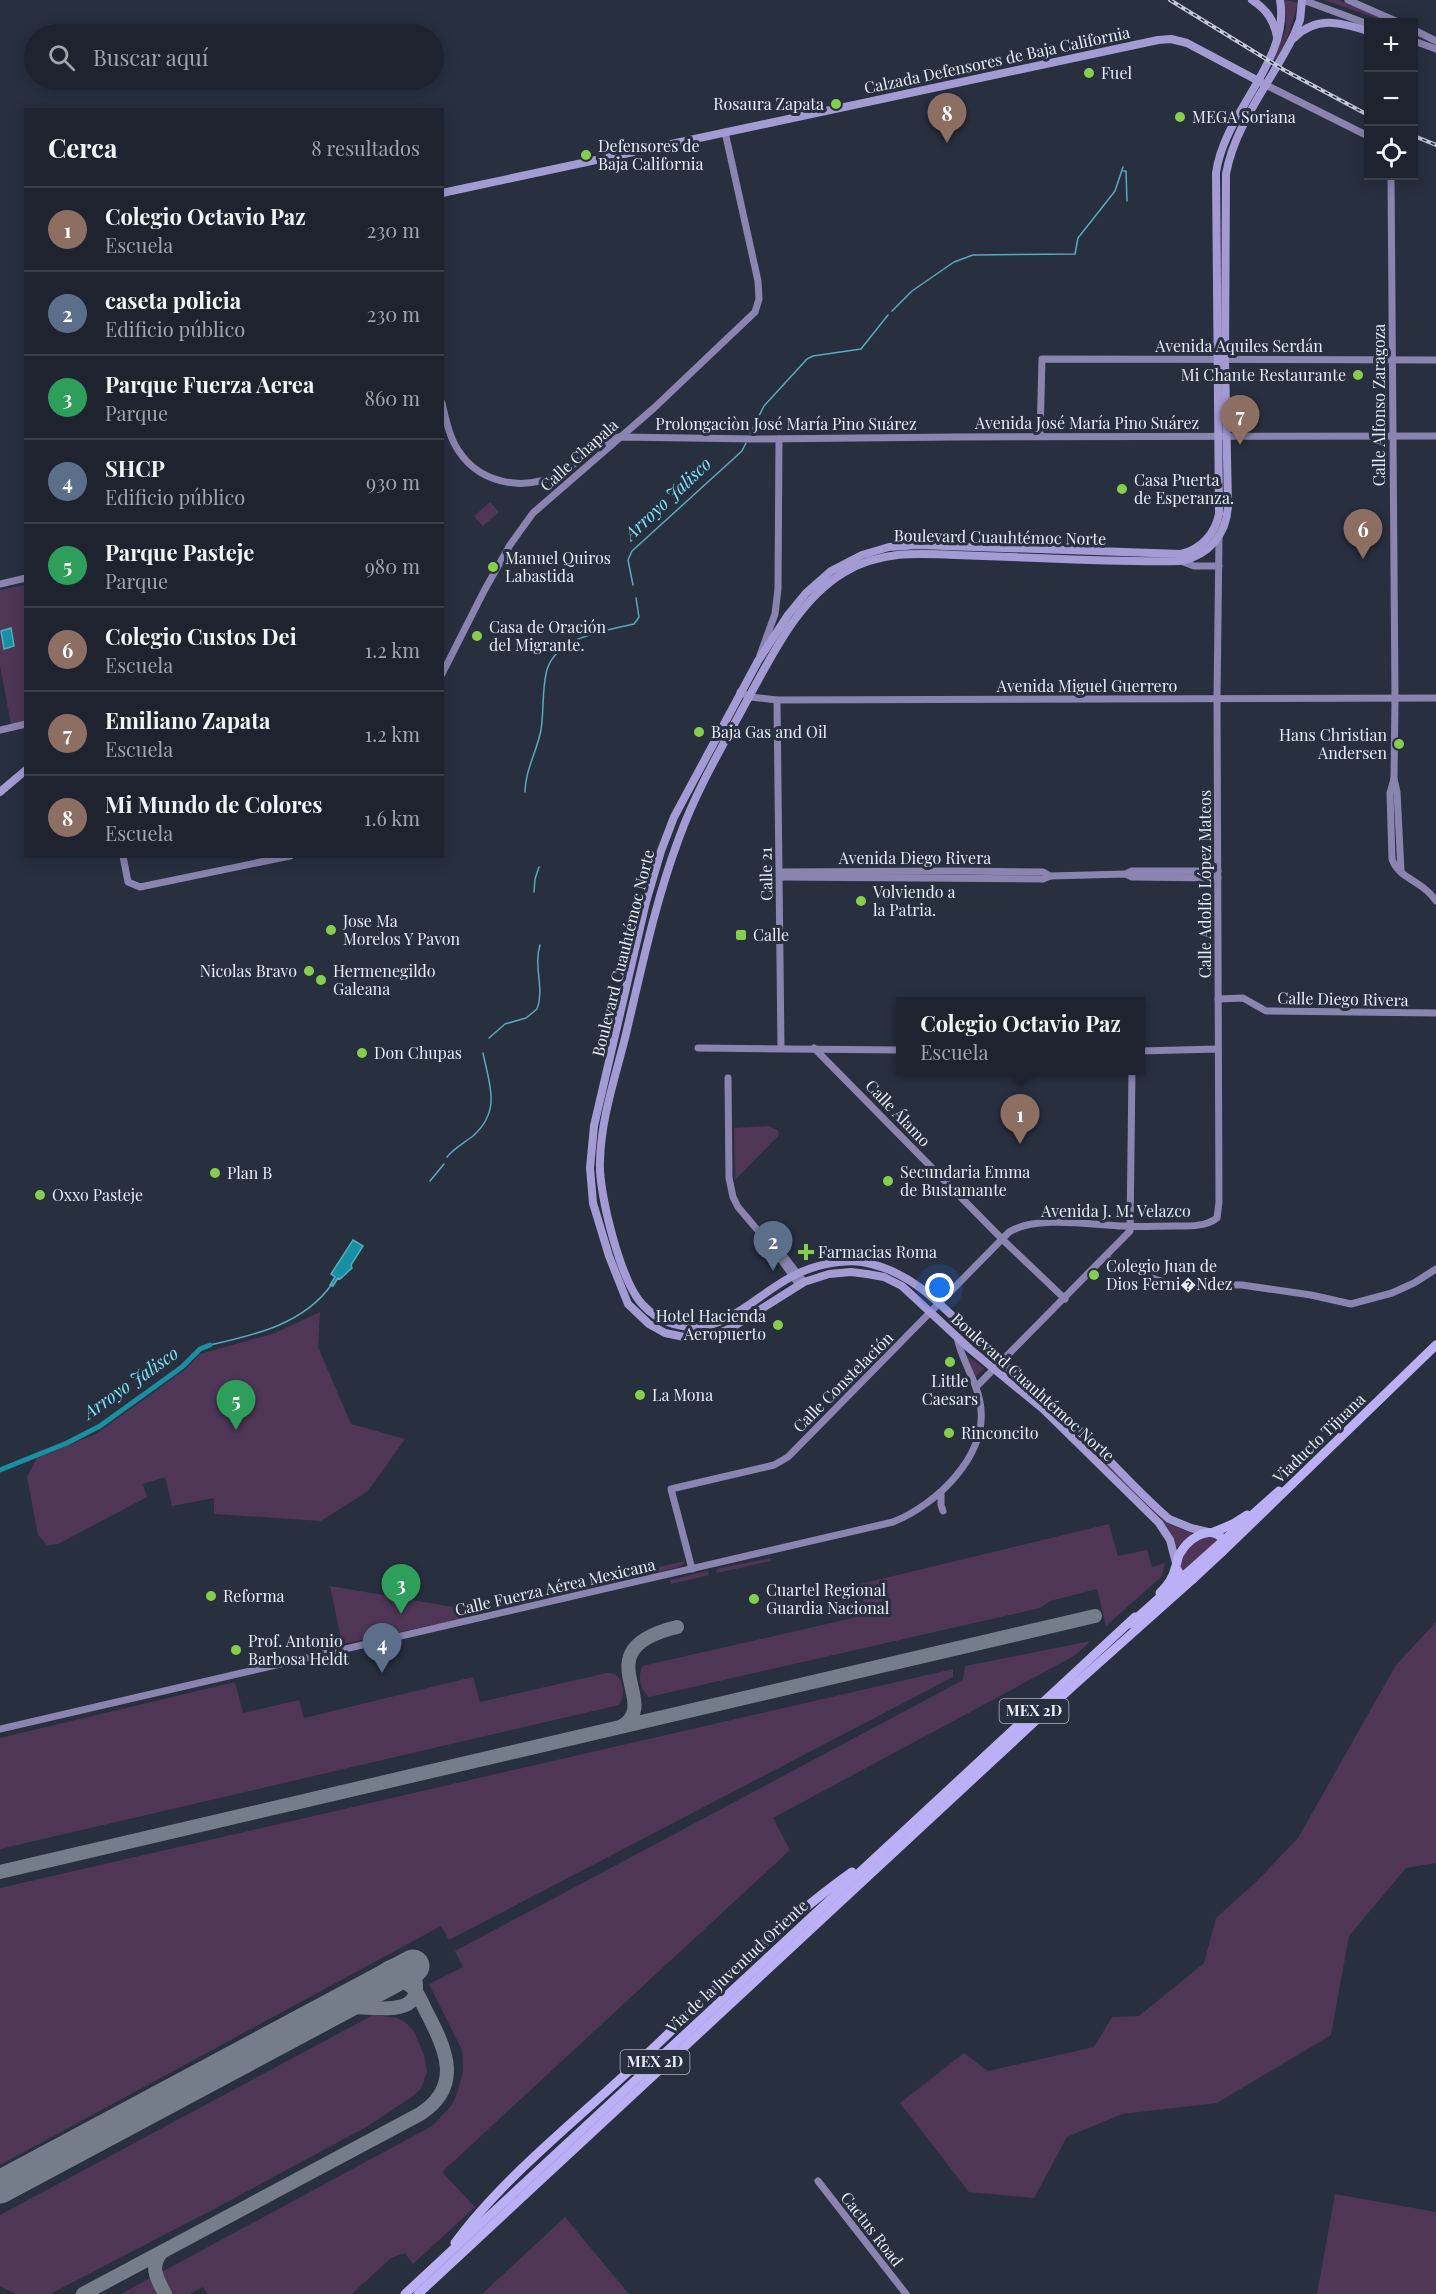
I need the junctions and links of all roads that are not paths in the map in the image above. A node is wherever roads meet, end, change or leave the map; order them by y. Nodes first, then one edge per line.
1 (1252, 0) edge
2 (1280, 0) edge
3 (1348, 0) edge
4 (1306, 1) edge
5 (1389, 18) edge
6 (1364, 23) edge
7 (1364, 30) edge
8 (1418, 32) edge
9 (1278, 41) junction
10 (1291, 41) junction
11 (1436, 41) edge
12 (1418, 42) edge
13 (1436, 49) edge
14 (1257, 80) junction
15 (1266, 85) junction
16 (725, 132) junction
17 (1364, 134) edge
18 (1391, 180) edge
19 (444, 193) edge
20 (1221, 360) junction
21 (1392, 360) junction
22 (1436, 360) edge
23 (444, 410) edge
24 (954, 436) joint
25 (1040, 436) junction
26 (1228, 436) junction
27 (1392, 436) junction
28 (1436, 436) edge
29 (619, 437) junction
30 (1218, 437) junction
31 (779, 439) junction
32 (1219, 538) junction
33 (1181, 561) junction
34 (1218, 566) junction
35 (24, 578) edge
36 (0, 584) edge
37 (758, 660) junction
38 (444, 670) edge
39 (740, 692) junction
40 (750, 697) junction
41 (1436, 698) edge
42 (1217, 699) junction
43 (1395, 699) junction
44 (777, 700) junction
45 (24, 724) edge
46 (0, 730) edge
47 (24, 772) edge
48 (0, 792) edge
49 (123, 858) edge
50 (280, 858) edge
51 (780, 874) junction
52 (1218, 874) junction
53 (1436, 901) edge
54 (1218, 999) junction
55 (1436, 1013) edge
56 (698, 1048) dead end
57 (781, 1048) junction
58 (814, 1048) junction
59 (1218, 1049) junction
60 (896, 1050) edge
61 (1145, 1051) edge
62 (1132, 1075) edge
63 (728, 1077) dead end
64 (1220, 1202) joint
65 (1132, 1227) junction
66 (1002, 1239) junction
67 (772, 1247) junction
68 (1105, 1258) junction
69 (1436, 1269) edge
70 (795, 1274) junction
71 (802, 1283) junction
72 (1065, 1299) junction
73 (939, 1303) junction
74 (931, 1311) junction
75 (957, 1337) junction
76 (1434, 1344) edge
77 (1001, 1362) junction
78 (994, 1369) junction
79 (976, 1387) junction
80 (1298, 1473) junction
81 (941, 1492) junction
82 (943, 1511) dead end
83 (1211, 1532) junction
84 (1222, 1552) junction
85 (1176, 1566) junction
86 (692, 1569) junction
87 (1193, 1579) junction
88 (1098, 1651) junction
89 (0, 1730) edge
90 (908, 1833) junction
91 (818, 2181) dead end
92 (405, 2294) edge
93 (418, 2294) edge
94 (906, 2294) edge

1 - 9 main road
2 - 9 main road, Boulevard Cuauhtémoc Norte
3 - 5 street
4 - 6 street
4 - 10 main road, Boulevard Cuauhtémoc Norte
7 - 10 main road
8 - 11 street
9 - 14 main road, Boulevard Cuauhtémoc Norte
10 - 15 main road, Boulevard Cuauhtémoc Norte
12 - 13 street
14 - 15 main road, Calzada Defensores de Baja California
14 - 16 main road, Calzada Defensores de Baja California
14 - 20 main road, Boulevard Cuauhtémoc Norte
15 - 17 street
15 - 20 main road, Boulevard Cuauhtémoc Norte
16 - 19 main road, Calzada Defensores de Baja California
16 - 29 street, Calle Chapala
18 - 21 street, Calle Alfonso Zaragoza
20 - 21 street, Avenida Aquiles Serdán
20 - 25 street, Avenida Aquiles Serdán
20 - 26 main road, Boulevard Cuauhtémoc Norte
20 - 30 main road, Boulevard Cuauhtémoc Norte
21 - 22 street, Avenida Aquiles Serdán
21 - 27 street, Calle Alfonso Zaragoza
23 - 29 street
24 - 25 street, Avenida José María Pino Suárez
24 - 31 street, Prolongaciòn José María Pino Suárez
25 - 30 street, Avenida José María Pino Suárez
26 - 27 street, Avenida José María Pino Suárez
26 - 30 street, Avenida José María Pino Suárez
26 - 32 main road, Boulevard Cuauhtémoc Norte
27 - 28 street, Avenida José María Pino Suárez
27 - 43 street, Calle Alfonso Zaragoza
29 - 31 street, Prolongaciòn José María Pino Suárez
29 - 38 street, Calle Chapala
30 - 37 main road, Boulevard Cuauhtémoc Norte
31 - 37 street
32 - 33 main road, Boulevard Cuauhtémoc Norte
32 - 34 street, Calle Adolfo López Mateos
33 - 34 street
33 - 40 main road, Boulevard Cuauhtémoc Norte
34 - 42 street, Calle Adolfo López Mateos
35 - 36 street
37 - 39 main road, Boulevard Cuauhtémoc Norte
39 - 40 street, Avenida Miguel Guerrero
39 - 71 main road, Boulevard Cuauhtémoc Norte
40 - 44 street, Avenida Miguel Guerrero
40 - 70 main road, Boulevard Cuauhtémoc Norte
41 - 43 street, Avenida Miguel Guerrero
42 - 43 street, Avenida Miguel Guerrero
42 - 44 street, Avenida Miguel Guerrero
42 - 52 street, Calle Adolfo López Mateos
43 - 53 street, Calle Alfonso Zaragoza
44 - 51 street, Calle 21
45 - 46 street
47 - 48 main road
49 - 50 street
51 - 52 street, Avenida Diego Rivera
51 - 57 street, Calle 21
52 - 54 street, Calle Adolfo López Mateos
54 - 55 street, Calle Diego Rivera
54 - 59 street, Calle Adolfo López Mateos
56 - 57 street
57 - 58 street
58 - 60 street
58 - 66 street, Calle Álamo
59 - 61 street
59 - 64 street, Calle Adolfo López Mateos
62 - 65 street
63 - 67 street
64 - 65 street, Avenida J. M. Velazco
65 - 66 street, Avenida J. M. Velazco
65 - 68 street
66 - 72 street, Calle Álamo
66 - 73 street, Calle Constelación
67 - 70 street
67 - 70 street
68 - 69 street
68 - 72 street
70 - 71 street
70 - 73 main road, Boulevard Cuauhtémoc Norte
71 - 74 main road, Boulevard Cuauhtémoc Norte
72 - 77 street
73 - 74 street, Calle Constelación
73 - 77 main road, Boulevard Cuauhtémoc Norte
74 - 75 main road, Boulevard Cuauhtémoc Norte
74 - 86 street, Calle Constelación
75 - 78 main road, Boulevard Cuauhtémoc Norte
75 - 79 street, Calle Fuerza Aérea Mexicana
76 - 80 highway, Viaducto Tijuana / MEX 2D
76 - 84 highway, Viaducto Tijuana / MEX 2D
77 - 78 street
77 - 83 main road, Boulevard Cuauhtémoc Norte
78 - 79 street
78 - 85 main road, Boulevard Cuauhtémoc Norte
79 - 81 street, Calle Fuerza Aérea Mexicana
80 - 83 highway, MEX 2D
80 - 88 highway, Viaducto Tijuana, bridge
81 - 82 street
81 - 86 street, Calle Fuerza Aérea Mexicana
83 - 84 highway
83 - 85 highway, MEX 2D
84 - 87 highway, MEX 2D
85 - 87 highway
85 - 88 highway, MEX 2D
86 - 89 street, Calle Fuerza Aérea Mexicana
87 - 90 highway, MEX 2D
88 - 90 highway, MEX 2D
90 - 92 highway, Via de la Juventud Oriente / MEX 2D
90 - 93 highway, Via de la Juventud Oriente / MEX 2D
91 - 94 street, Cactus Road

